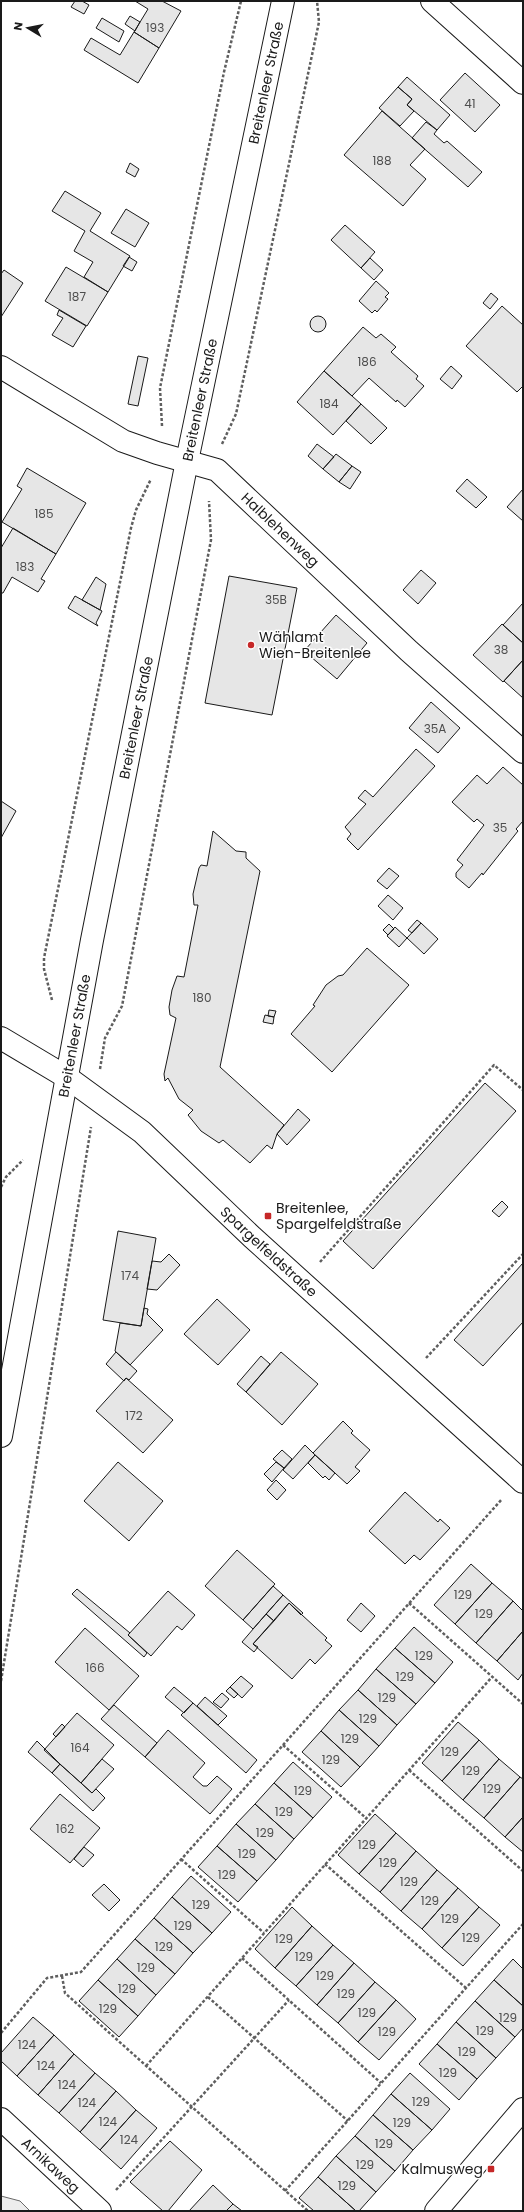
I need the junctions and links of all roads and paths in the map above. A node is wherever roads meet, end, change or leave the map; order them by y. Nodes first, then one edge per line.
1 (241, 1) edge
2 (283, 1) edge
3 (317, 1) edge
4 (432, 1) edge
5 (523, 83) edge
6 (1, 367) edge
7 (162, 428) dead end
8 (222, 446) dead end
9 (187, 460) junction
10 (152, 476) dead end
11 (211, 494) dead end
12 (523, 752) edge
13 (52, 1005) dead end
14 (1, 1038) edge
15 (102, 1056) dead end
16 (68, 1078) junction
17 (523, 1090) edge
18 (86, 1156) dead end
19 (24, 1157) dead end
20 (1, 1187) edge
21 (523, 1254) edge
22 (318, 1264) dead end
23 (425, 1360) dead end
24 (1, 1436) edge
25 (521, 1481) edge
26 (409, 1603) junction
27 (492, 1677) junction
28 (1, 1681) edge
29 (523, 1704) edge
30 (283, 1745) junction
31 (409, 1770) junction
32 (366, 1818) junction
33 (181, 1860) junction
34 (325, 1864) junction
35 (523, 1871) edge
36 (523, 1924) edge
37 (264, 1933) junction
38 (242, 1958) junction
39 (62, 1976) junction
40 (466, 1988) junction
41 (207, 1996) junction
42 (289, 2000) junction
43 (1, 2034) edge
44 (255, 2038) junction
45 (146, 2066) junction
46 (382, 2083) junction
47 (191, 2107) junction
48 (523, 2109) edge
49 (1, 2119) edge
50 (348, 2121) junction
51 (115, 2191) dead end
52 (285, 2191) junction
53 (100, 2211) edge
54 (308, 2211) edge
55 (436, 2211) edge

1 - 7 path
2 - 9 street, Breitenleer Straße
3 - 8 path
4 - 5 street
6 - 9 street, Halblehenweg
9 - 12 street, Halblehenweg
9 - 16 street, Breitenleer Straße
10 - 13 path
11 - 15 path
14 - 16 street, Spargelfeldstraße
16 - 24 street, Breitenleer Straße
16 - 25 street, Spargelfeldstraße
17 - 22 path
18 - 28 path
19 - 20 path
21 - 23 path
25 - 26 path
26 - 27 path
26 - 30 path
27 - 29 path
27 - 31 path
30 - 32 path
30 - 33 path
31 - 32 path
31 - 35 path
32 - 34 path
33 - 37 path
33 - 39 path
34 - 37 path
34 - 40 path
36 - 40 path
37 - 38 path
38 - 41 path
38 - 42 path
39 - 43 path
39 - 45 path
40 - 46 path
41 - 44 path
41 - 45 path
42 - 44 path
42 - 46 path
44 - 47 path
44 - 50 path
45 - 47 path
46 - 50 path
47 - 51 path
47 - 52 path
48 - 55 street
49 - 53 street, Arnikaweg
50 - 52 path
52 - 54 path

